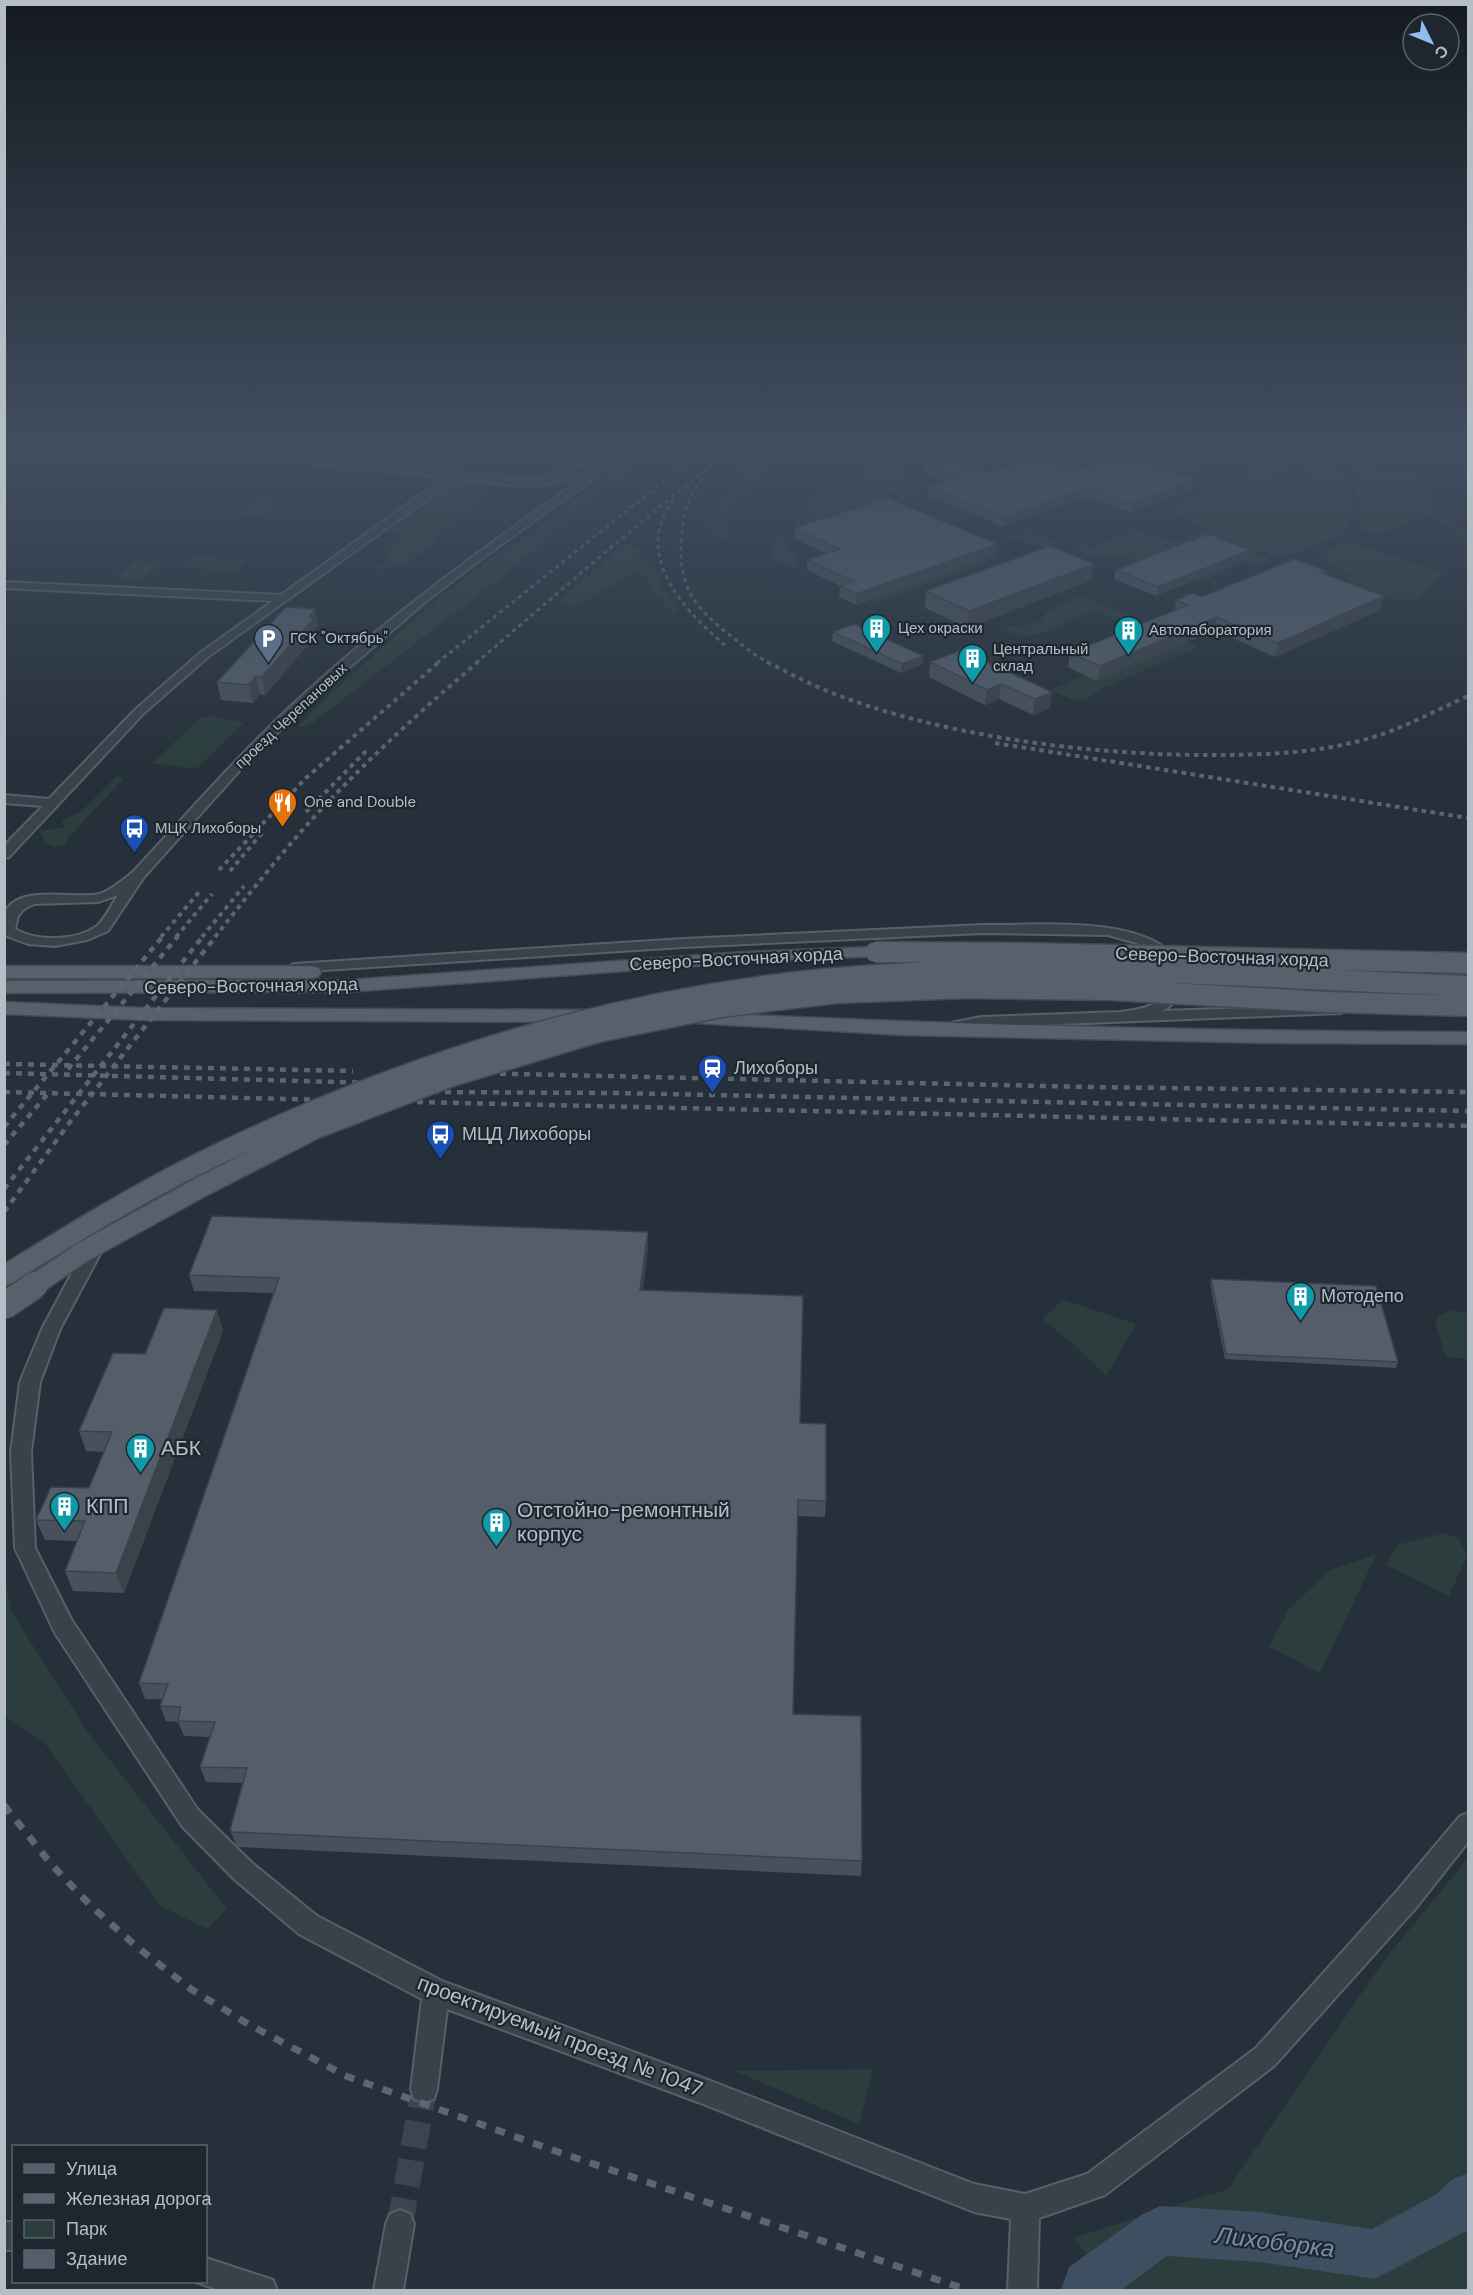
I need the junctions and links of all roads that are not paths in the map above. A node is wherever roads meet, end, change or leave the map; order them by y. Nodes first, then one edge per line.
1 (341, 555) edge
2 (480, 555) edge
3 (4, 585) edge
4 (281, 598) junction
5 (4, 799) edge
6 (52, 803) junction
7 (4, 854) edge
8 (139, 874) junction
9 (1468, 963) edge
10 (4, 972) edge
11 (223, 973) junction
12 (520, 974) junction
13 (1468, 986) edge
14 (4, 987) edge
15 (1468, 1006) edge
16 (4, 1008) edge
17 (145, 1014) junction
18 (1124, 1016) junction
19 (4, 1021) edge
20 (932, 1029) junction
21 (1468, 1038) edge
22 (114, 1211) dead end
23 (4, 1276) edge
24 (4, 1306) edge
25 (1468, 1824) edge
26 (436, 1992) junction
27 (424, 2089) tunnel mouth
28 (1025, 2208) junction
29 (400, 2224) tunnel mouth
30 (207, 2272) edge
31 (263, 2290) edge
32 (388, 2290) edge
33 (1023, 2290) edge

1 - 4 street
2 - 8 street, проезд Черепановых
3 - 4 street
4 - 6 street
5 - 6 street
6 - 7 street
8 - 8 street
9 - 12 main road, Северо-Восточная хорда, bridge
10 - 11 main road
11 - 12 main road
11 - 18 street
12 - 14 main road, Северо-Восточная хорда
13 - 18 street
13 - 23 main road, Северо-Восточная хорда, bridge
15 - 24 main road, Северо-Восточная хорда, bridge
16 - 17 main road, Северо-Восточная хорда
17 - 19 main road
17 - 20 main road, Северо-Восточная хорда
18 - 20 street
20 - 21 main road, Северо-Восточная хорда
22 - 26 street, проектируемый проезд № 1047
25 - 28 street
26 - 27 street
26 - 28 street, проектируемый проезд № 1047
28 - 33 street
29 - 32 street
30 - 31 street

